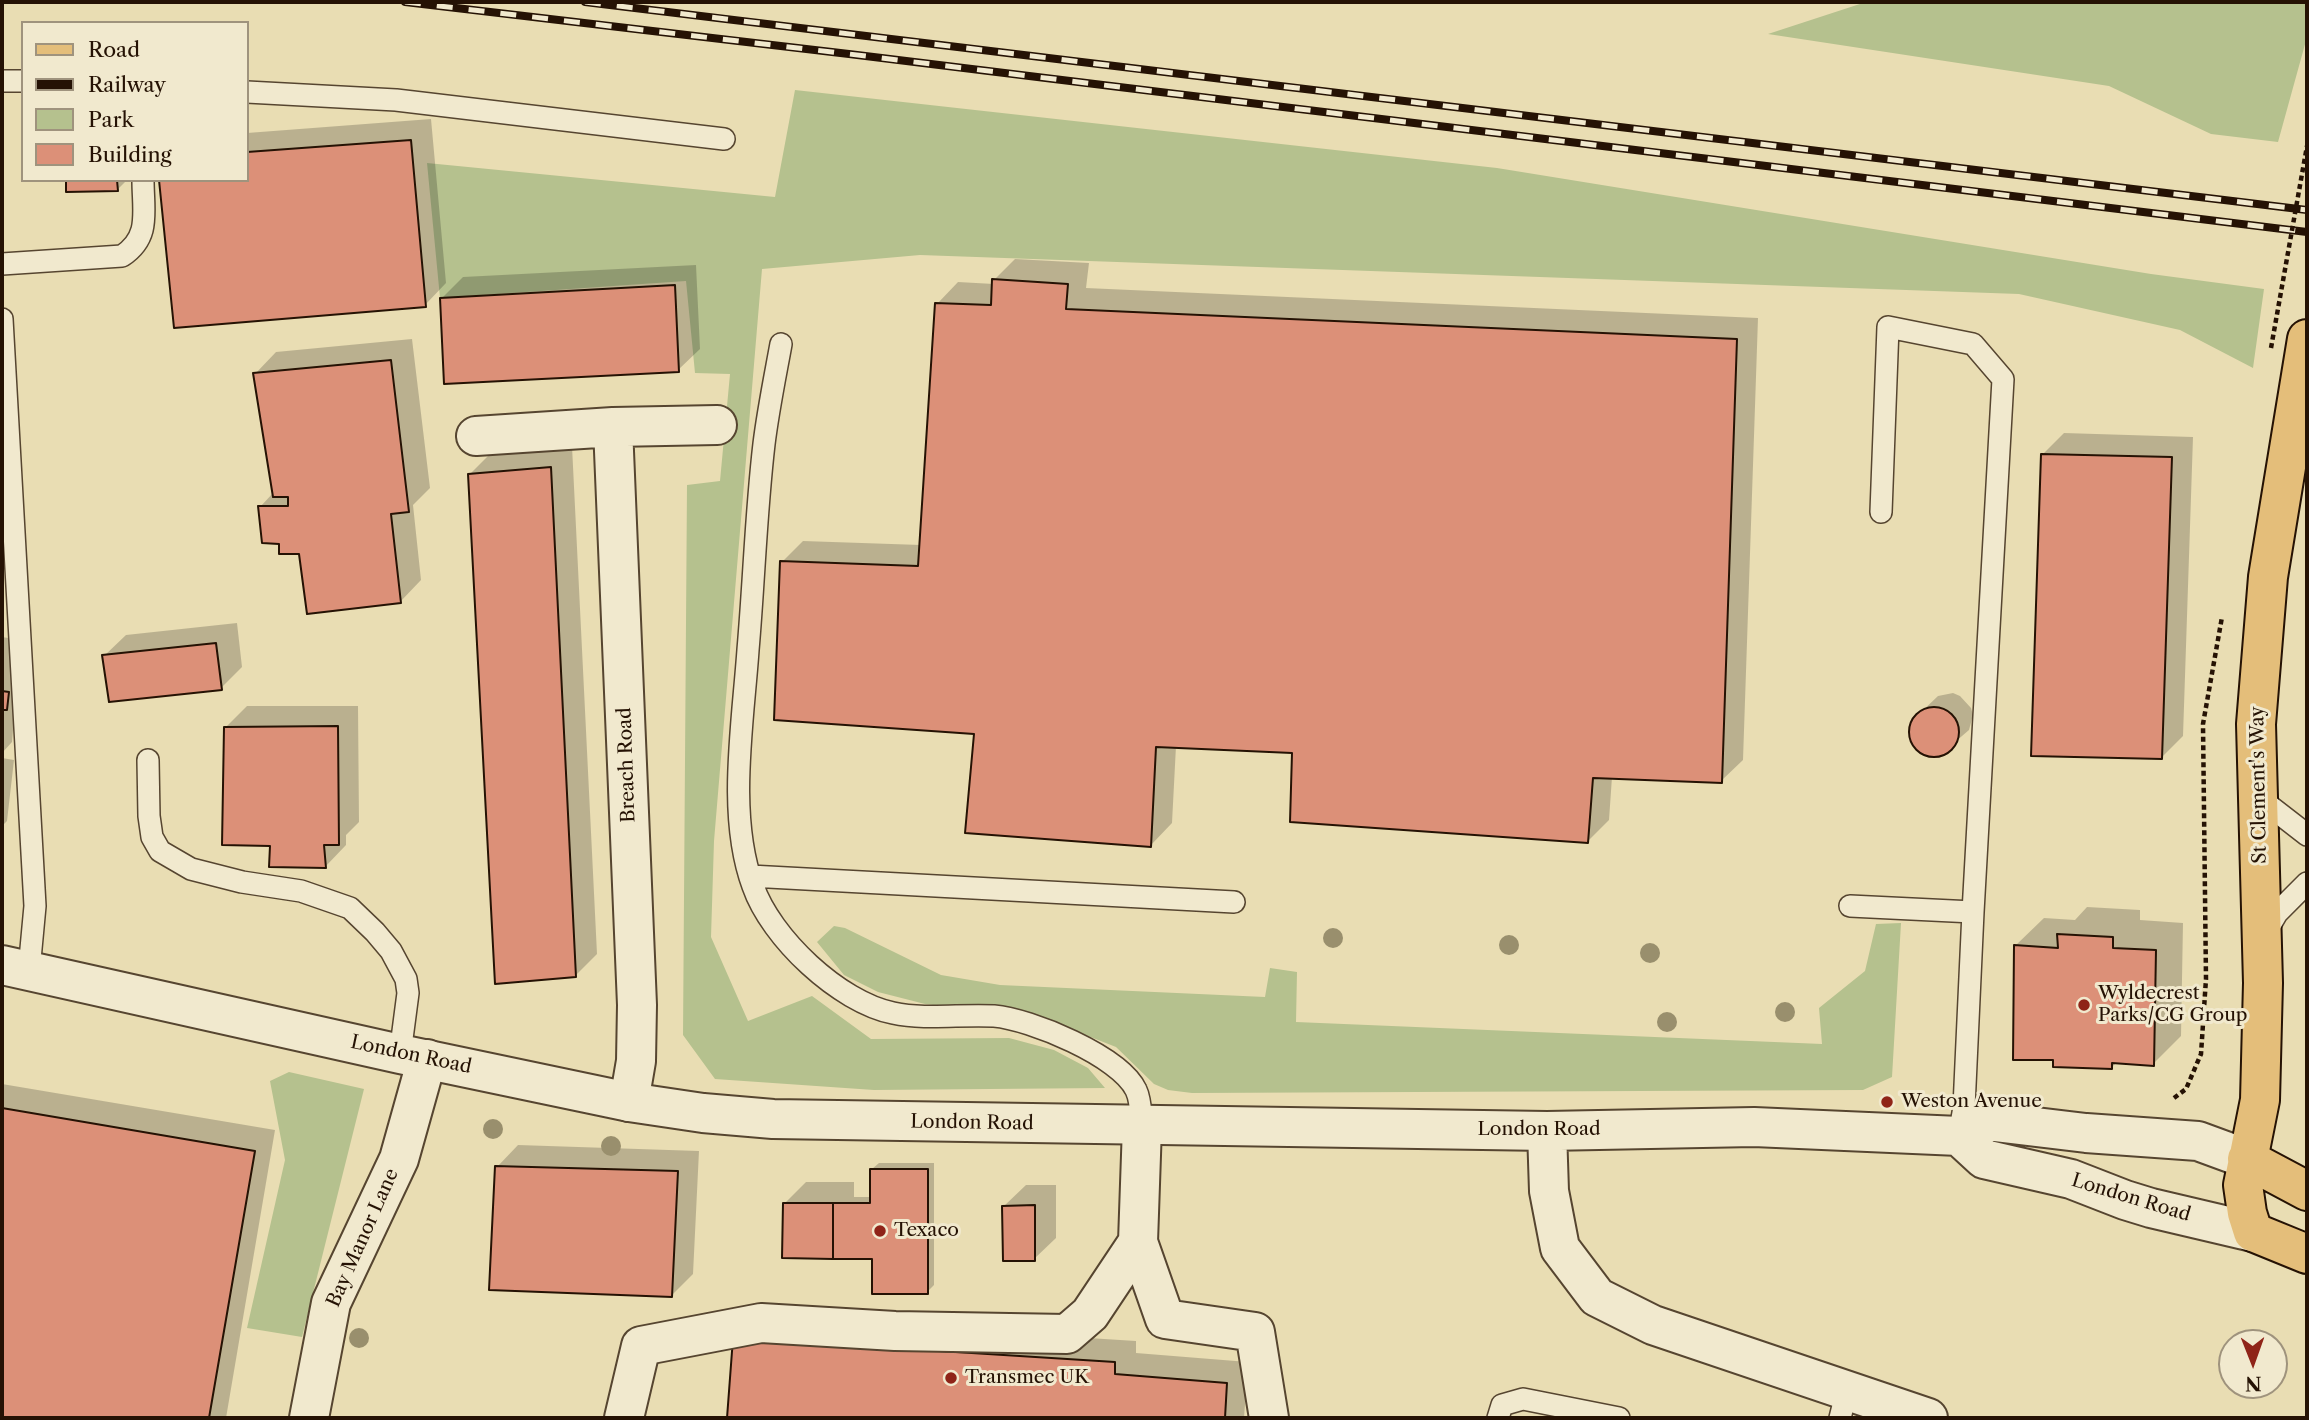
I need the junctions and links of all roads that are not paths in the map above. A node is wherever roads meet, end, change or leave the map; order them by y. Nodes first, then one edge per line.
1 (2, 81) edge
2 (21, 81) edge
3 (248, 92) edge
4 (724, 139) dead end
5 (143, 182) edge
6 (2, 264) edge
7 (2, 318) edge
8 (781, 344) dead end
9 (2294, 346) edge
10 (717, 425) dead end
11 (613, 427) junction
12 (475, 436) dead end
13 (6, 454) edge
14 (1881, 512) dead end
15 (148, 760) dead end
16 (2258, 797) junction
17 (2307, 835) edge
18 (750, 876) junction
19 (2307, 883) edge
20 (1234, 902) dead end
21 (1850, 906) dead end
22 (1973, 912) junction
23 (2261, 938) junction
24 (15, 967) edge
25 (413, 1056) junction
26 (629, 1102) junction
27 (1142, 1126) junction
28 (1547, 1131) junction
29 (1959, 1136) junction
30 (2247, 1159) junction
31 (2307, 1191) edge
32 (2253, 1232) junction
33 (1138, 1242) junction
34 (2307, 1254) edge
35 (1843, 1404) edge
36 (309, 1418) edge
37 (624, 1418) edge
38 (1269, 1418) edge
39 (1498, 1418) edge
40 (1619, 1418) edge
41 (1928, 1418) edge

1 - 2 lane
3 - 4 lane
5 - 6 lane
7 - 13 lane
8 - 18 lane
9 - 16 main road, St Clement's Way
10 - 11 street
11 - 12 street
11 - 26 street, Breach Road
13 - 24 lane
14 - 22 lane
15 - 25 lane
16 - 17 lane
16 - 23 main road, St Clement's Way
18 - 20 lane
18 - 27 lane
19 - 23 lane
21 - 22 lane
22 - 29 lane
23 - 30 main road, St Clement's Way
24 - 25 street, London Road
25 - 26 street, London Road
25 - 36 street, Bay Manor Lane
26 - 27 street, London Road
27 - 28 street, London Road
27 - 33 street
28 - 29 street, London Road
28 - 35 street
29 - 30 street, London Road
29 - 32 street, London Road
30 - 31 main road, London Road
30 - 32 main road, St Clement's Way
32 - 34 main road, London Road
33 - 37 street
33 - 38 street
35 - 41 street
39 - 40 lane

